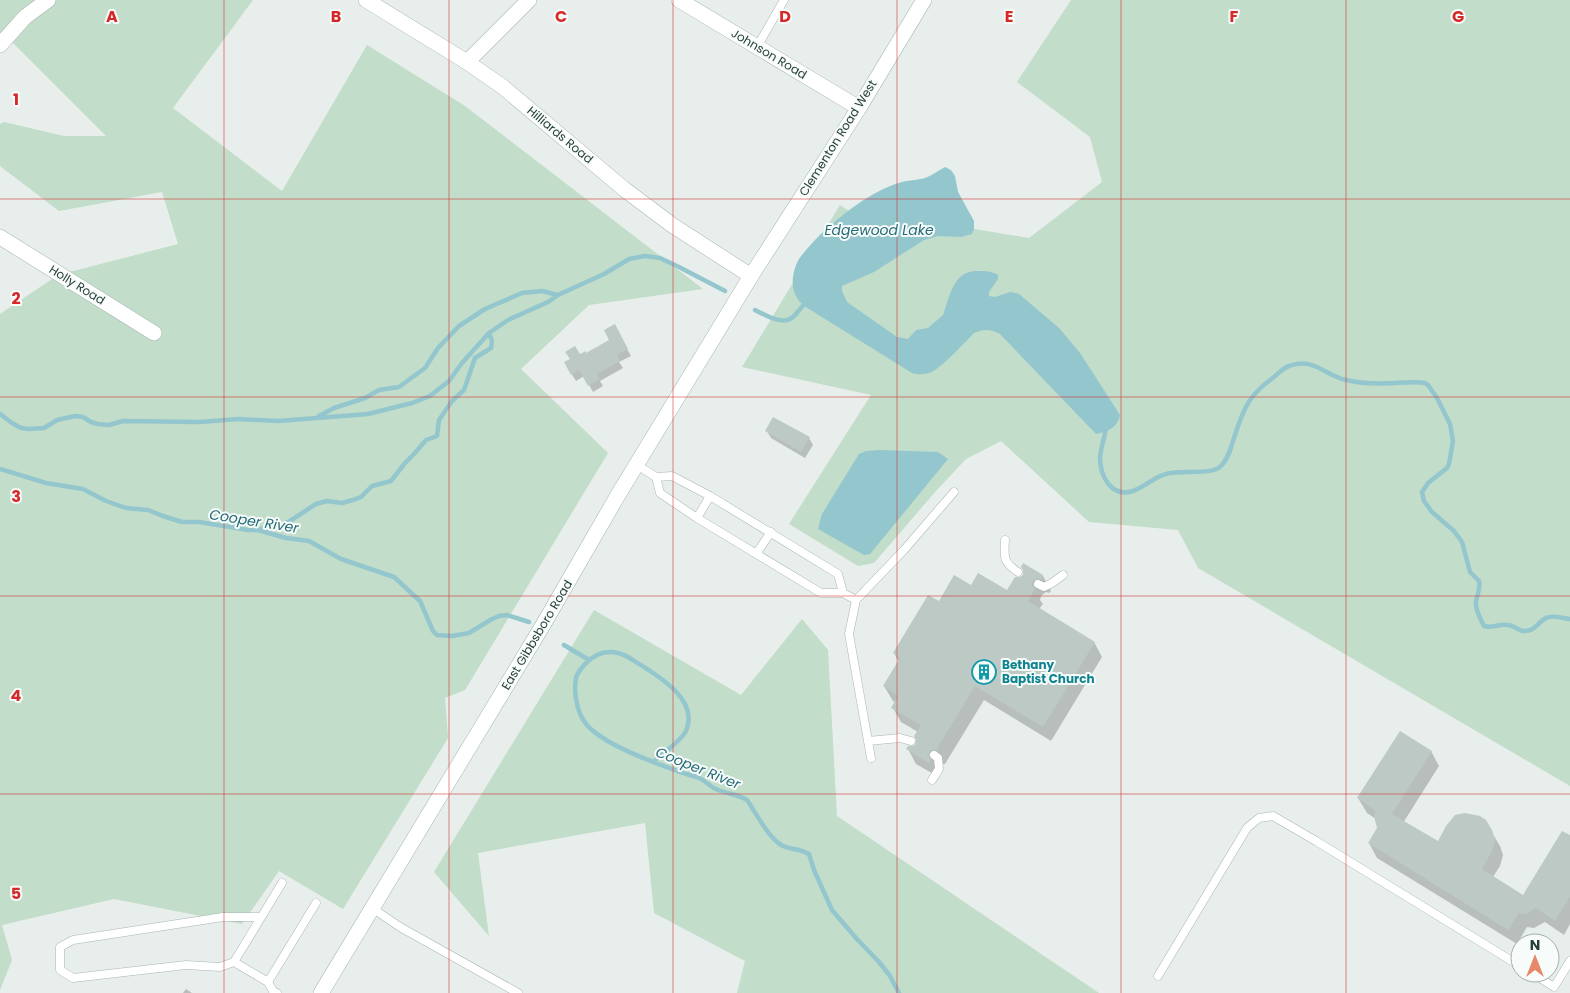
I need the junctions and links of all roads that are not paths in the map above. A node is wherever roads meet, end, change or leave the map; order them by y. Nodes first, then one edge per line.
1 (48, 0) edge
2 (366, 0) edge
3 (529, 0) edge
4 (679, 0) edge
5 (784, 0) edge
6 (924, 0) edge
7 (0, 45) edge
8 (757, 47) junction
9 (467, 62) junction
10 (859, 108) junction
11 (0, 237) edge
12 (751, 276) junction
13 (154, 333) dead end
14 (637, 466) junction
15 (656, 477) junction
16 (954, 492) dead end
17 (710, 496) junction
18 (696, 518) junction
19 (771, 532) junction
20 (1005, 540) dead end
21 (756, 554) junction
22 (1018, 572) dead end
23 (1063, 575) dead end
24 (1038, 584) dead end
25 (843, 593) junction
26 (856, 600) junction
27 (868, 741) junction
28 (912, 741) dead end
29 (934, 755) dead end
30 (871, 758) dead end
31 (932, 780) dead end
32 (282, 883) dead end
33 (316, 903) dead end
34 (372, 908) junction
35 (261, 917) junction
36 (1510, 960) edge
37 (1570, 961) edge
38 (234, 962) junction
39 (1158, 976) dead end
40 (268, 982) junction
41 (1557, 990) edge
42 (274, 992) edge
43 (321, 993) edge
44 (518, 993) edge

1 - 7 main road
2 - 9 main road, Hilliards Road
3 - 9 main road
4 - 8 main road, Johnson Road
5 - 8 lane
6 - 10 main road, Clementon Road West
8 - 10 main road, Johnson Road
9 - 12 main road, Hilliards Road
10 - 12 main road, Clementon Road West
11 - 13 main road, Holly Road
12 - 14 main road, East Gibbsboro Road
14 - 15 lane
14 - 34 main road, East Gibbsboro Road
15 - 17 lane
15 - 18 lane
16 - 26 lane
17 - 18 lane
17 - 19 lane
18 - 21 lane
19 - 21 lane
19 - 25 lane
20 - 22 lane
21 - 25 lane
23 - 24 lane
25 - 26 lane
26 - 27 lane
27 - 28 lane
27 - 30 lane
29 - 31 lane
32 - 35 lane
33 - 40 lane
34 - 43 main road, East Gibbsboro Road
34 - 44 lane
35 - 38 lane
35 - 38 lane
36 - 39 lane
37 - 41 lane
38 - 40 lane
40 - 42 lane

